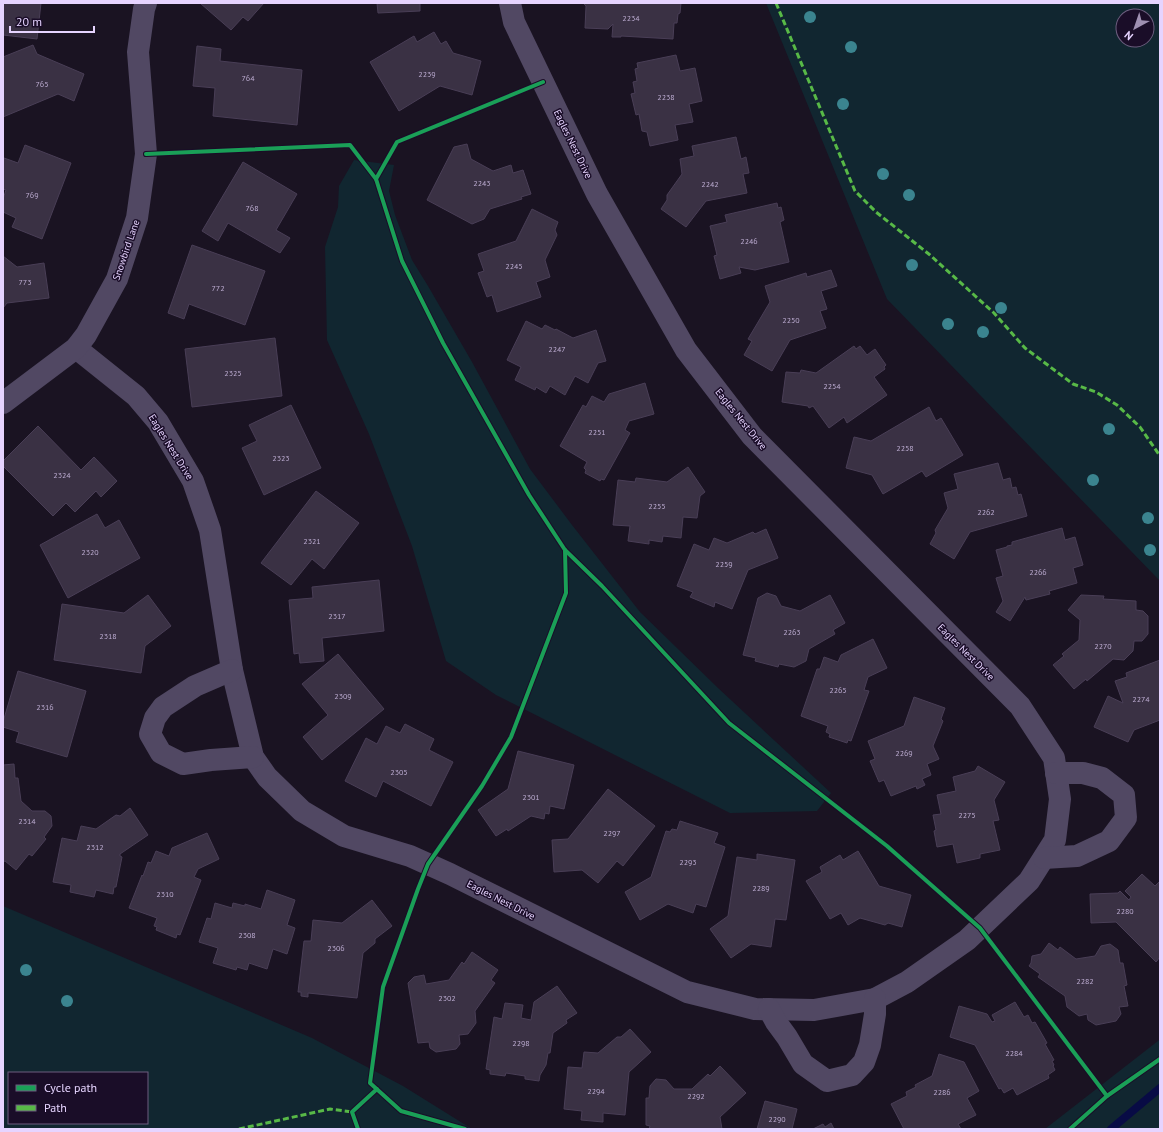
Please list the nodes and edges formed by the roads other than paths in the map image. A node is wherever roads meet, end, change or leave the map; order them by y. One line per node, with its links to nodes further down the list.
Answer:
1 (146, 3): 3 (street, Snowbird Lane)
2 (510, 3): 7 (street, Eagles Nest Drive)
3 (76, 348): 4 (street, Snowbird Lane); 5 (street, Eagles Nest Drive)
4 (3, 403)
5 (232, 670): 6 (street, Eagles Nest Drive); 6 (street)
6 (253, 757): 10 (street, Eagles Nest Drive)
7 (1056, 774): 8 (street, Eagles Nest Drive); 8 (street)
8 (1044, 858): 9 (street, Eagles Nest Drive)
9 (875, 999): 10 (street, Eagles Nest Drive); 10 (street)
10 (769, 1009)

